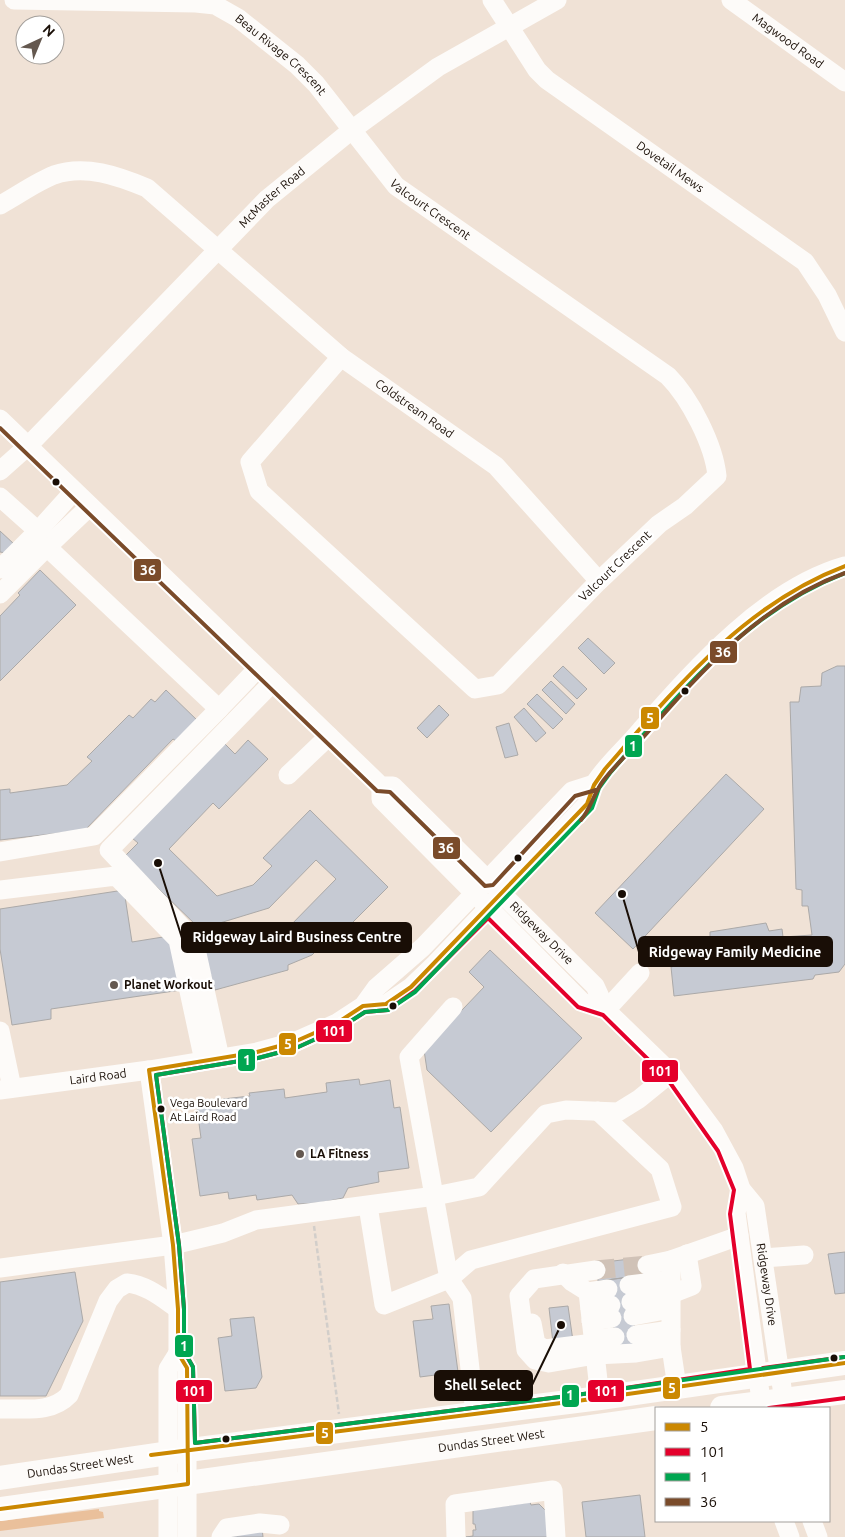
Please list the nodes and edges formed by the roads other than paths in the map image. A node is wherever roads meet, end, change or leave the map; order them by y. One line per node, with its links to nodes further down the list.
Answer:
1 (14, 0): 7 (street, Beau Rivage Crescent)
2 (492, 0): 5 (street, Dovetail Mews)
3 (557, 0): 5 (street, McMaster Road)
4 (731, 0): 6 (street, Magwood Road)
5 (509, 26): 7 (street, McMaster Road); 10 (street, Dovetail Mews)
6 (845, 82)
7 (353, 129): 9 (street, McMaster Road); 21 (street, Valcourt Crescent)
8 (0, 205): 9 (street)
9 (218, 248): 11 (street, Coldstream Road); 13 (street, McMaster Road)
10 (845, 332)
11 (341, 357): 21 (street, Coldstream Road); 21 (street, Valcourt Crescent)
12 (0, 419): 13 (street, Ridgeway Drive)
13 (28, 446): 14 (street, McMaster Road); 15 (street, Ridgeway Drive)
14 (0, 471)
15 (74, 491): 17 (street, Ridgeway Drive); 18 (street)
16 (0, 497): 18 (street)
17 (90, 506): 18 (street); 23 (street, Ridgeway Drive)
18 (42, 539): 20 (street); 22 (street); 25 (street)
19 (845, 566): 28 (street, Laird Road)
20 (0, 569)
21 (599, 581)
22 (0, 594)
23 (258, 668): 24 (street, Ridgeway Drive); 25 (street)
24 (273, 682): 26 (street, Ridgeway Drive); 41 (street)
25 (218, 709): 30 (street)
26 (329, 736): 27 (street); 29 (street, Ridgeway Drive)
27 (288, 775)
28 (594, 784): 31 (street, Laird Road); 33 (street, Laird Road)
29 (381, 786): 31 (street, Ridgeway Drive); 34 (street, Ridgeway Drive)
30 (0, 852)
31 (488, 880): 33 (street, Ridgeway Drive); 34 (street, Laird Road)
32 (0, 890): 41 (street)
33 (502, 894): 35 (street, Laird Road); 39 (street, Ridgeway Drive)
34 (474, 895): 35 (street, Ridgeway Drive); 37 (street, Laird Road)
35 (488, 909): 37 (street, Laird Road); 39 (street, Ridgeway Drive)
36 (640, 973): 39 (street)
37 (363, 1006): 41 (street, Laird Road)
38 (453, 1007): 47 (street)
39 (606, 1010): 43 (street, Ridgeway Drive)
40 (0, 1031): 44 (street)
41 (212, 1060): 42 (street, Laird Road)
42 (149, 1070): 44 (street, Laird Road); 50 (street)
43 (671, 1073): 45 (street); 46 (street, Ridgeway Drive)
44 (6, 1089)
45 (598, 1111): 47 (street); 57 (street)
46 (741, 1189): 49 (street, Ridgeway Drive); 53 (street, Ridgeway Drive)
47 (435, 1196): 48 (street); 57 (street)
48 (368, 1206): 50 (street); 57 (street)
49 (739, 1236): 52 (street); 66 (street, Ridgeway Drive)
50 (173, 1245): 55 (street); 59 (street)
51 (804, 1255): 53 (street)
52 (679, 1257): 54 (street); 58 (street)
53 (763, 1258): 66 (street, Ridgeway Drive)
54 (647, 1264)
55 (0, 1268)
56 (596, 1270): 60 (street)
57 (449, 1279): 71 (street)
58 (670, 1295): 58 (street); 63 (street)
59 (178, 1309): 70 (street); 73 (street)
60 (586, 1314): 60 (street); 62 (street); 63 (street); 68 (street)
61 (636, 1335): 63 (street)
62 (615, 1337)
63 (671, 1339): 65 (street)
64 (845, 1363): 66 (main road, Dundas Street West)
65 (677, 1387): 66 (main road, Dundas Street West); 68 (main road, Dundas Street West)
66 (771, 1392): 67 (main road, Dundas Street West); 69 (main road, Dundas Street West)
67 (845, 1392)
68 (600, 1398): 71 (main road, Dundas Street West)
69 (725, 1407)
70 (0, 1408)
71 (475, 1413): 73 (main road, Dundas Street West)
72 (655, 1418): 73 (main road, Dundas Street West)
73 (178, 1467): 74 (main road, Dundas Street West); 75 (main road, Dundas Street West); 79 (street); 80 (street)
74 (0, 1478)
75 (0, 1509)
76 (784, 1522): 84 (street)
77 (812, 1522): 85 (street)
78 (280, 1525): 81 (street)
79 (168, 1537)
80 (187, 1537)
81 (221, 1537)
82 (456, 1537): 83 (street)
83 (556, 1537)
84 (790, 1537)
85 (818, 1537)

